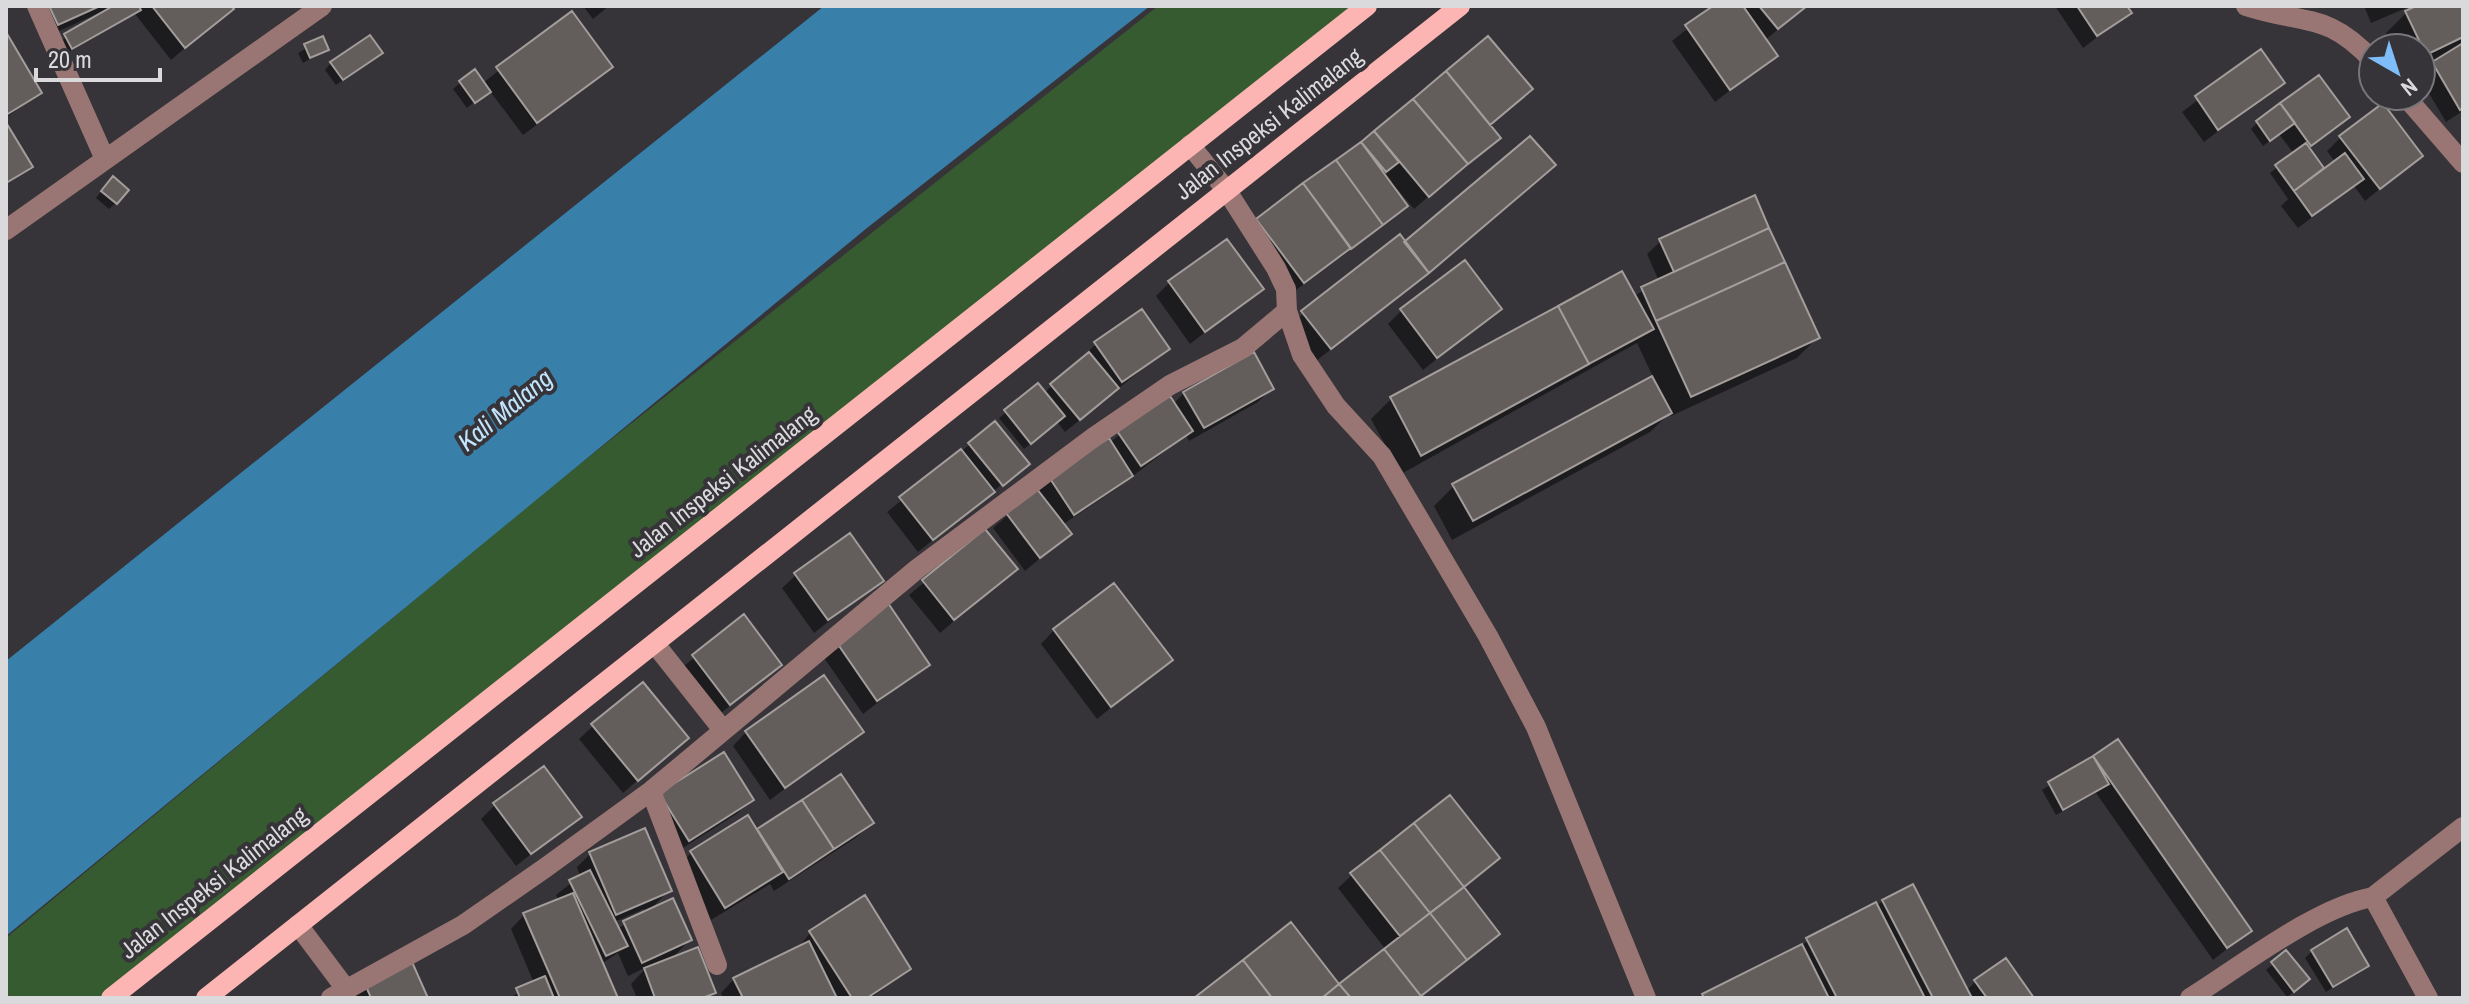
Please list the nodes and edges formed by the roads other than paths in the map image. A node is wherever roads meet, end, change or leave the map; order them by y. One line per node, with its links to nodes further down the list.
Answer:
1 (37, 6): 9 (street)
2 (322, 6): 9 (street)
3 (1367, 6): 8 (main road, Jalan Inspeksi Kalimalang)
4 (1460, 6): 11 (main road, Jalan Inspeksi Kalimalang)
5 (2246, 6): 6 (street)
6 (2357, 44)
7 (2419, 112): 10 (street)
8 (1190, 145): 11 (street); 22 (main road, Jalan Inspeksi Kalimalang)
9 (104, 157): 12 (street)
10 (2463, 163)
11 (1227, 191): 13 (street); 14 (main road, Jalan Inspeksi Kalimalang)
12 (6, 230)
13 (1287, 311): 15 (street); 24 (street)
14 (655, 644): 15 (street); 19 (main road, Jalan Inspeksi Kalimalang)
15 (723, 730): 16 (street)
16 (651, 791): 20 (street); 21 (street)
17 (2463, 827): 18 (street)
18 (2373, 897): 25 (street); 26 (street)
19 (298, 925): 21 (street); 23 (main road, Jalan Inspeksi Kalimalang)
20 (717, 965)
21 (338, 994)
22 (111, 998)
23 (206, 998)
24 (1646, 998)
25 (2190, 998)
26 (2428, 998)

